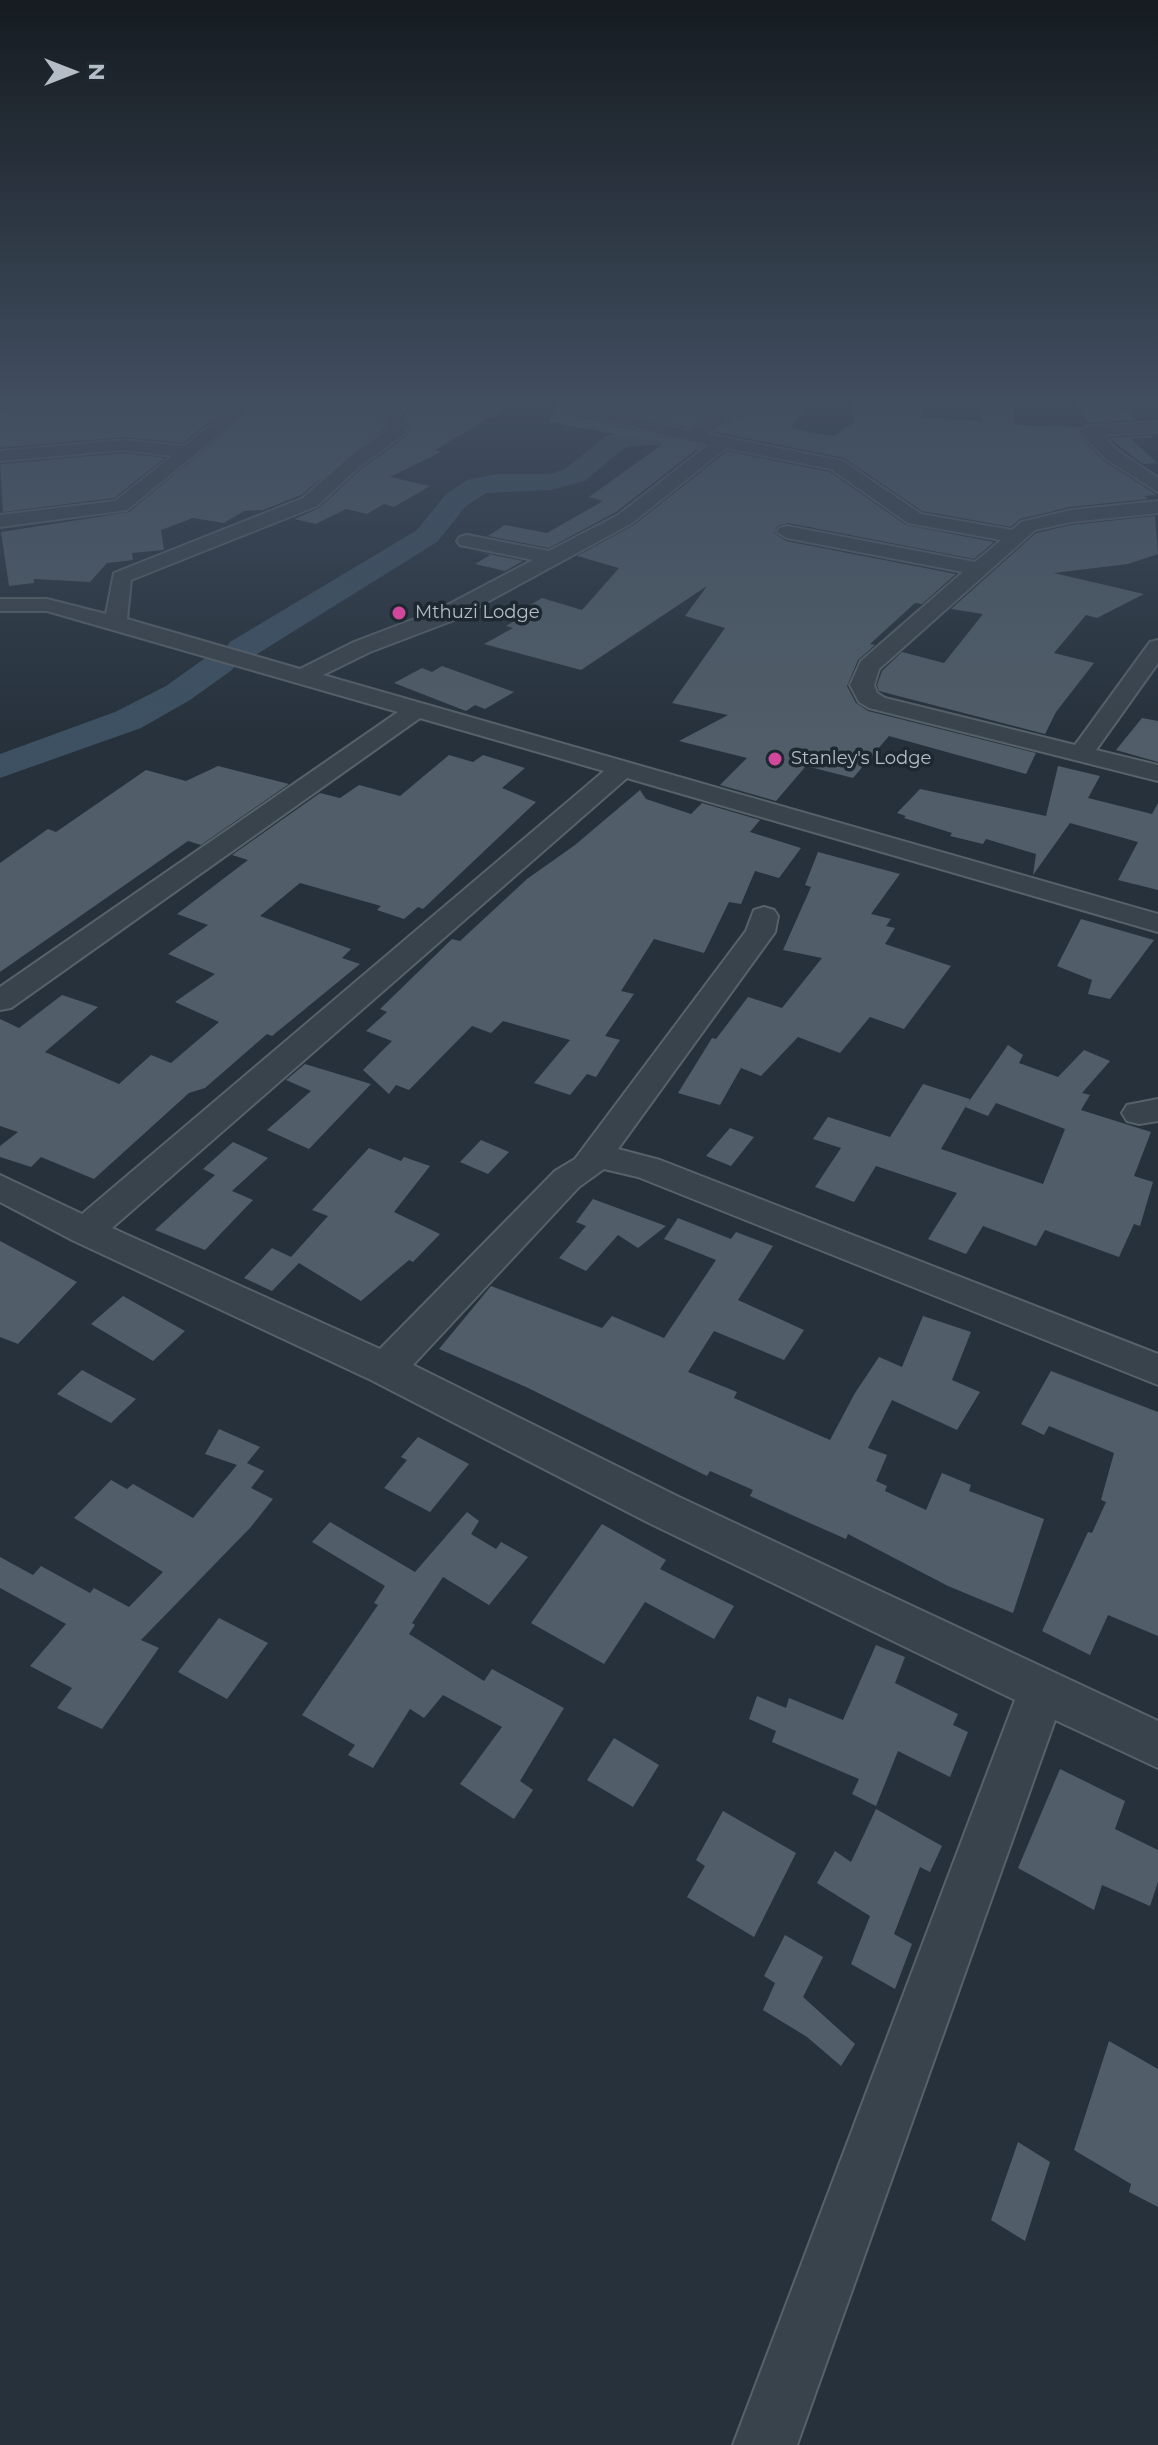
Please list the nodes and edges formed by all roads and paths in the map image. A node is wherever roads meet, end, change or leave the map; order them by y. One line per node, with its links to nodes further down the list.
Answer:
1 (47, 515): 6 (street)
2 (277, 515): 13 (street)
3 (627, 515): 10 (street)
4 (908, 515): 8 (street)
5 (1089, 515): 8 (street)
6 (0, 521)
7 (787, 532): 11 (street)
8 (1014, 536): 11 (street)
9 (467, 541): 10 (street)
10 (552, 558): 15 (street)
11 (977, 569): 17 (street)
12 (0, 605): 13 (street)
13 (116, 623): 15 (street)
14 (1158, 647): 17 (street)
15 (305, 675): 16 (street)
16 (415, 711): 18 (street); 22 (street)
17 (1081, 754): 19 (street)
18 (624, 767): 21 (street); 25 (street)
19 (1158, 773)
20 (764, 916): 23 (street)
21 (1158, 923)
22 (0, 1001)
23 (595, 1155): 26 (street); 27 (street)
24 (0, 1187): 25 (street)
25 (85, 1231): 26 (street)
26 (385, 1369): 28 (street)
27 (1158, 1370)
28 (1042, 1690): 29 (street); 30 (street)
29 (1158, 1745)
30 (765, 2445)

